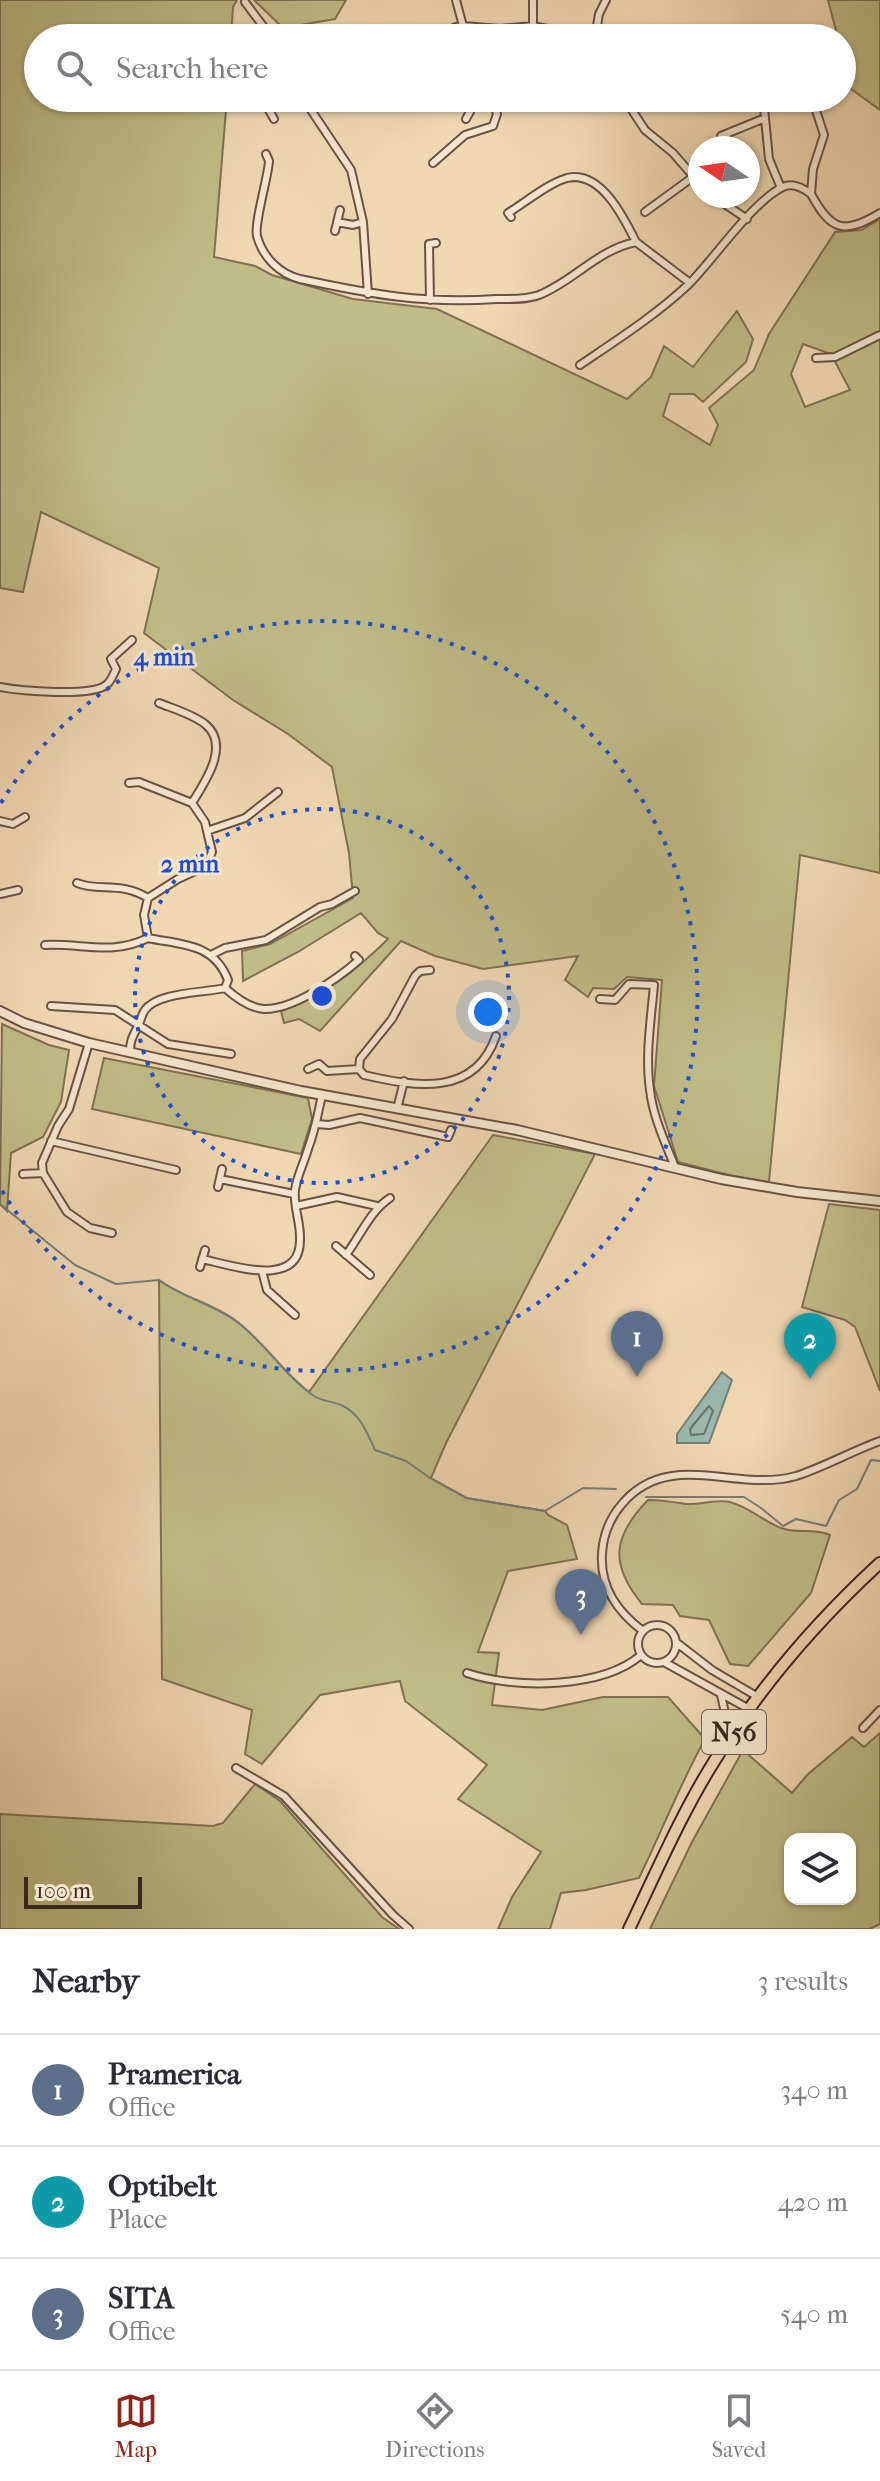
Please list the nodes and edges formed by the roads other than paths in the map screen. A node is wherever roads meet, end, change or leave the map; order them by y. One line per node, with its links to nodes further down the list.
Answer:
1 (456, 0): 6 (street)
2 (533, 0): 7 (street)
3 (606, 0): 8 (street)
4 (245, 2): 5 (street)
5 (262, 24)
6 (462, 24)
7 (533, 24)
8 (596, 24)
9 (270, 112): 17 (street)
10 (312, 112): 33 (street)
11 (469, 112): 18 (street)
12 (496, 112): 21 (street)
13 (633, 112): 22 (street)
14 (764, 112): 16 (street)
15 (817, 112): 25 (street)
16 (765, 118): 19 (street); 24 (street)
17 (274, 119)
18 (466, 119)
19 (721, 136)
20 (266, 154): 38 (street)
21 (433, 163)
22 (688, 171)
23 (688, 181): 28 (street)
24 (781, 188): 25 (street); 31 (street)
25 (811, 194): 29 (street)
26 (731, 208): 31 (street)
27 (340, 210): 32 (street)
28 (645, 212)
29 (880, 213)
30 (511, 217): 35 (street)
31 (747, 219): 37 (street)
32 (337, 222): 33 (street); 34 (street)
33 (363, 222): 38 (street)
34 (335, 231)
35 (636, 242): 37 (street); 39 (street)
36 (436, 243): 39 (street)
37 (690, 283): 42 (street)
38 (368, 294): 39 (street)
39 (430, 300)
40 (880, 335): 41 (street)
41 (816, 358)
42 (580, 365)
43 (132, 640): 44 (street)
44 (0, 687)
45 (159, 703): 48 (street)
46 (129, 783): 48 (street)
47 (278, 792): 51 (street)
48 (192, 803): 51 (street)
49 (25, 817): 50 (street)
50 (0, 821)
51 (207, 831): 56 (street)
52 (77, 883): 56 (street)
53 (18, 890): 55 (street)
54 (355, 891): 59 (street)
55 (0, 894)
56 (148, 898): 57 (street)
57 (148, 938): 58 (street); 59 (street)
58 (45, 945)
59 (213, 954): 62 (street)
60 (355, 956): 62 (street)
61 (430, 970): 72 (street)
62 (225, 988): 66 (street)
63 (600, 999): 81 (street)
64 (51, 1006): 66 (street)
65 (0, 1011): 68 (street)
66 (139, 1026): 69 (street); 70 (street)
67 (496, 1036): 74 (street)
68 (89, 1043): 69 (street); 80 (street)
69 (130, 1052): 76 (street)
70 (231, 1054)
71 (308, 1069): 72 (street)
72 (359, 1069): 73 (street)
73 (404, 1081): 74 (street); 77 (street)
74 (449, 1083): 75 (street)
75 (451, 1093)
76 (322, 1095): 77 (street); 78 (street)
77 (397, 1109): 81 (street)
78 (317, 1124): 79 (street); 88 (street)
79 (451, 1130)
80 (51, 1141): 83 (street); 84 (street)
81 (675, 1167): 90 (street)
82 (222, 1169): 86 (street)
83 (176, 1170)
84 (43, 1173): 85 (street); 93 (street)
85 (23, 1174)
86 (220, 1179): 87 (street); 88 (street)
87 (218, 1187)
88 (294, 1194): 91 (street)
89 (390, 1198): 92 (street)
90 (880, 1201)
91 (296, 1206): 92 (street); 97 (street)
92 (377, 1206): 96 (street)
93 (112, 1233)
94 (336, 1246): 96 (street)
95 (205, 1250): 97 (street)
96 (346, 1255): 98 (street)
97 (262, 1271): 99 (street)
98 (370, 1275)
99 (295, 1315)
100 (880, 1441): 102 (street)
101 (880, 1563): 108 (main road, N56)
102 (643, 1631): 103 (street); 104 (street)
103 (677, 1643): 105 (street); 108 (street)
104 (641, 1655): 105 (street); 106 (street)
105 (664, 1662): 107 (street)
106 (467, 1673)
107 (721, 1695): 109 (street); 112 (street)
108 (758, 1697): 109 (main road, N56)
109 (749, 1709): 112 (main road, N56)
110 (880, 1710): 111 (street)
111 (863, 1728)
112 (715, 1760): 115 (main road, N56)
113 (236, 1768): 114 (street)
114 (409, 1929)
115 (629, 1929)

